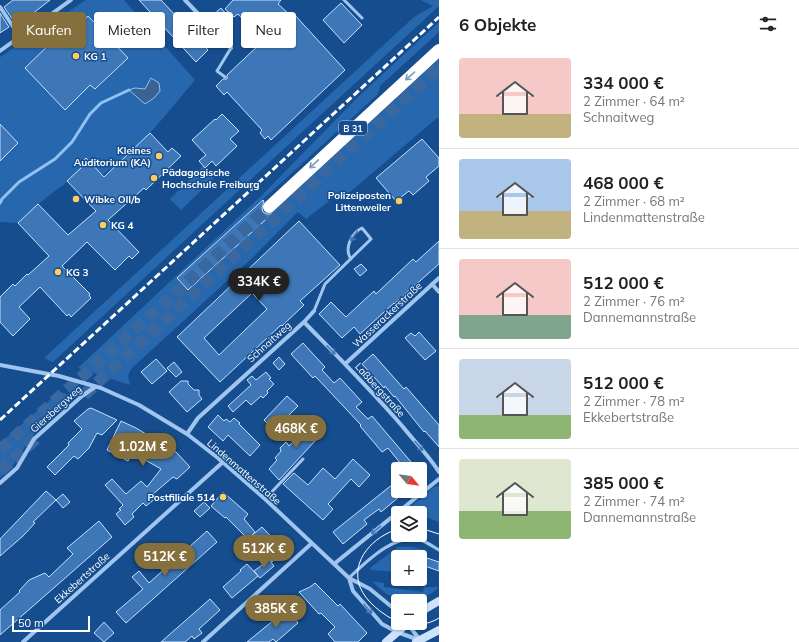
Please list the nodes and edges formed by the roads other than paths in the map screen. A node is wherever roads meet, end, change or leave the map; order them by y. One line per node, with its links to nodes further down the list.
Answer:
1 (71, 0): 5 (street)
2 (185, 0): 6 (street)
3 (344, 0): 7 (lane)
4 (0, 7): 8 (street)
5 (54, 12)
6 (196, 12)
7 (362, 18)
8 (12, 25)
9 (12, 43): 12 (street)
10 (231, 48): 13 (lane)
11 (439, 50): 14 (highway, B 31, one-way to 14)
12 (0, 51)
13 (225, 77)
14 (269, 207)
15 (351, 259): 15 (lane, Schnaitweg, one-way to 15); 19 (lane, Schnaitweg)
16 (439, 278): 17 (street, Wasserackerstraße)
17 (432, 284): 18 (street); 21 (street, Wasserackerstraße)
18 (439, 292)
19 (314, 311): 20 (street, Schnaitweg)
20 (304, 322): 21 (street, Laßbergstraße, one-way to 21); 24 (street, Schnaitweg)
21 (346, 364): 27 (street, Laßbergstraße, one-way to 27)
22 (0, 365): 23 (street, Lindenmattenstraße)
23 (95, 386): 24 (street, Lindenmattenstraße); 29 (street, Giersbergweg)
24 (187, 434): 26 (street, Lindenmattenstraße)
25 (302, 459): 30 (lane)
26 (223, 462): 30 (street, Lindenmattenstraße); 42 (street, Ekkebertstraße)
27 (439, 472)
28 (439, 479): 33 (street, one-way to 33)
29 (0, 483)
30 (264, 499): 31 (street, Lindenmattenstraße)
31 (312, 543): 33 (street, Lindenmattenstraße); 43 (street)
32 (439, 550): 34 (lane)
33 (334, 564): 34 (street, Lindenmattenstraße)
34 (349, 578): 36 (street, Lindenmattenstraße); 40 (street, Lindenmattenstraße, one-way to 40)
35 (439, 601): 37 (street)
36 (391, 606)
37 (427, 608)
38 (412, 630): 41 (street)
39 (439, 630): 41 (street)
40 (397, 632): 41 (street, Lindenmattenstraße); 44 (street)
41 (419, 641)
42 (24, 642)
43 (203, 642)
44 (386, 642)

